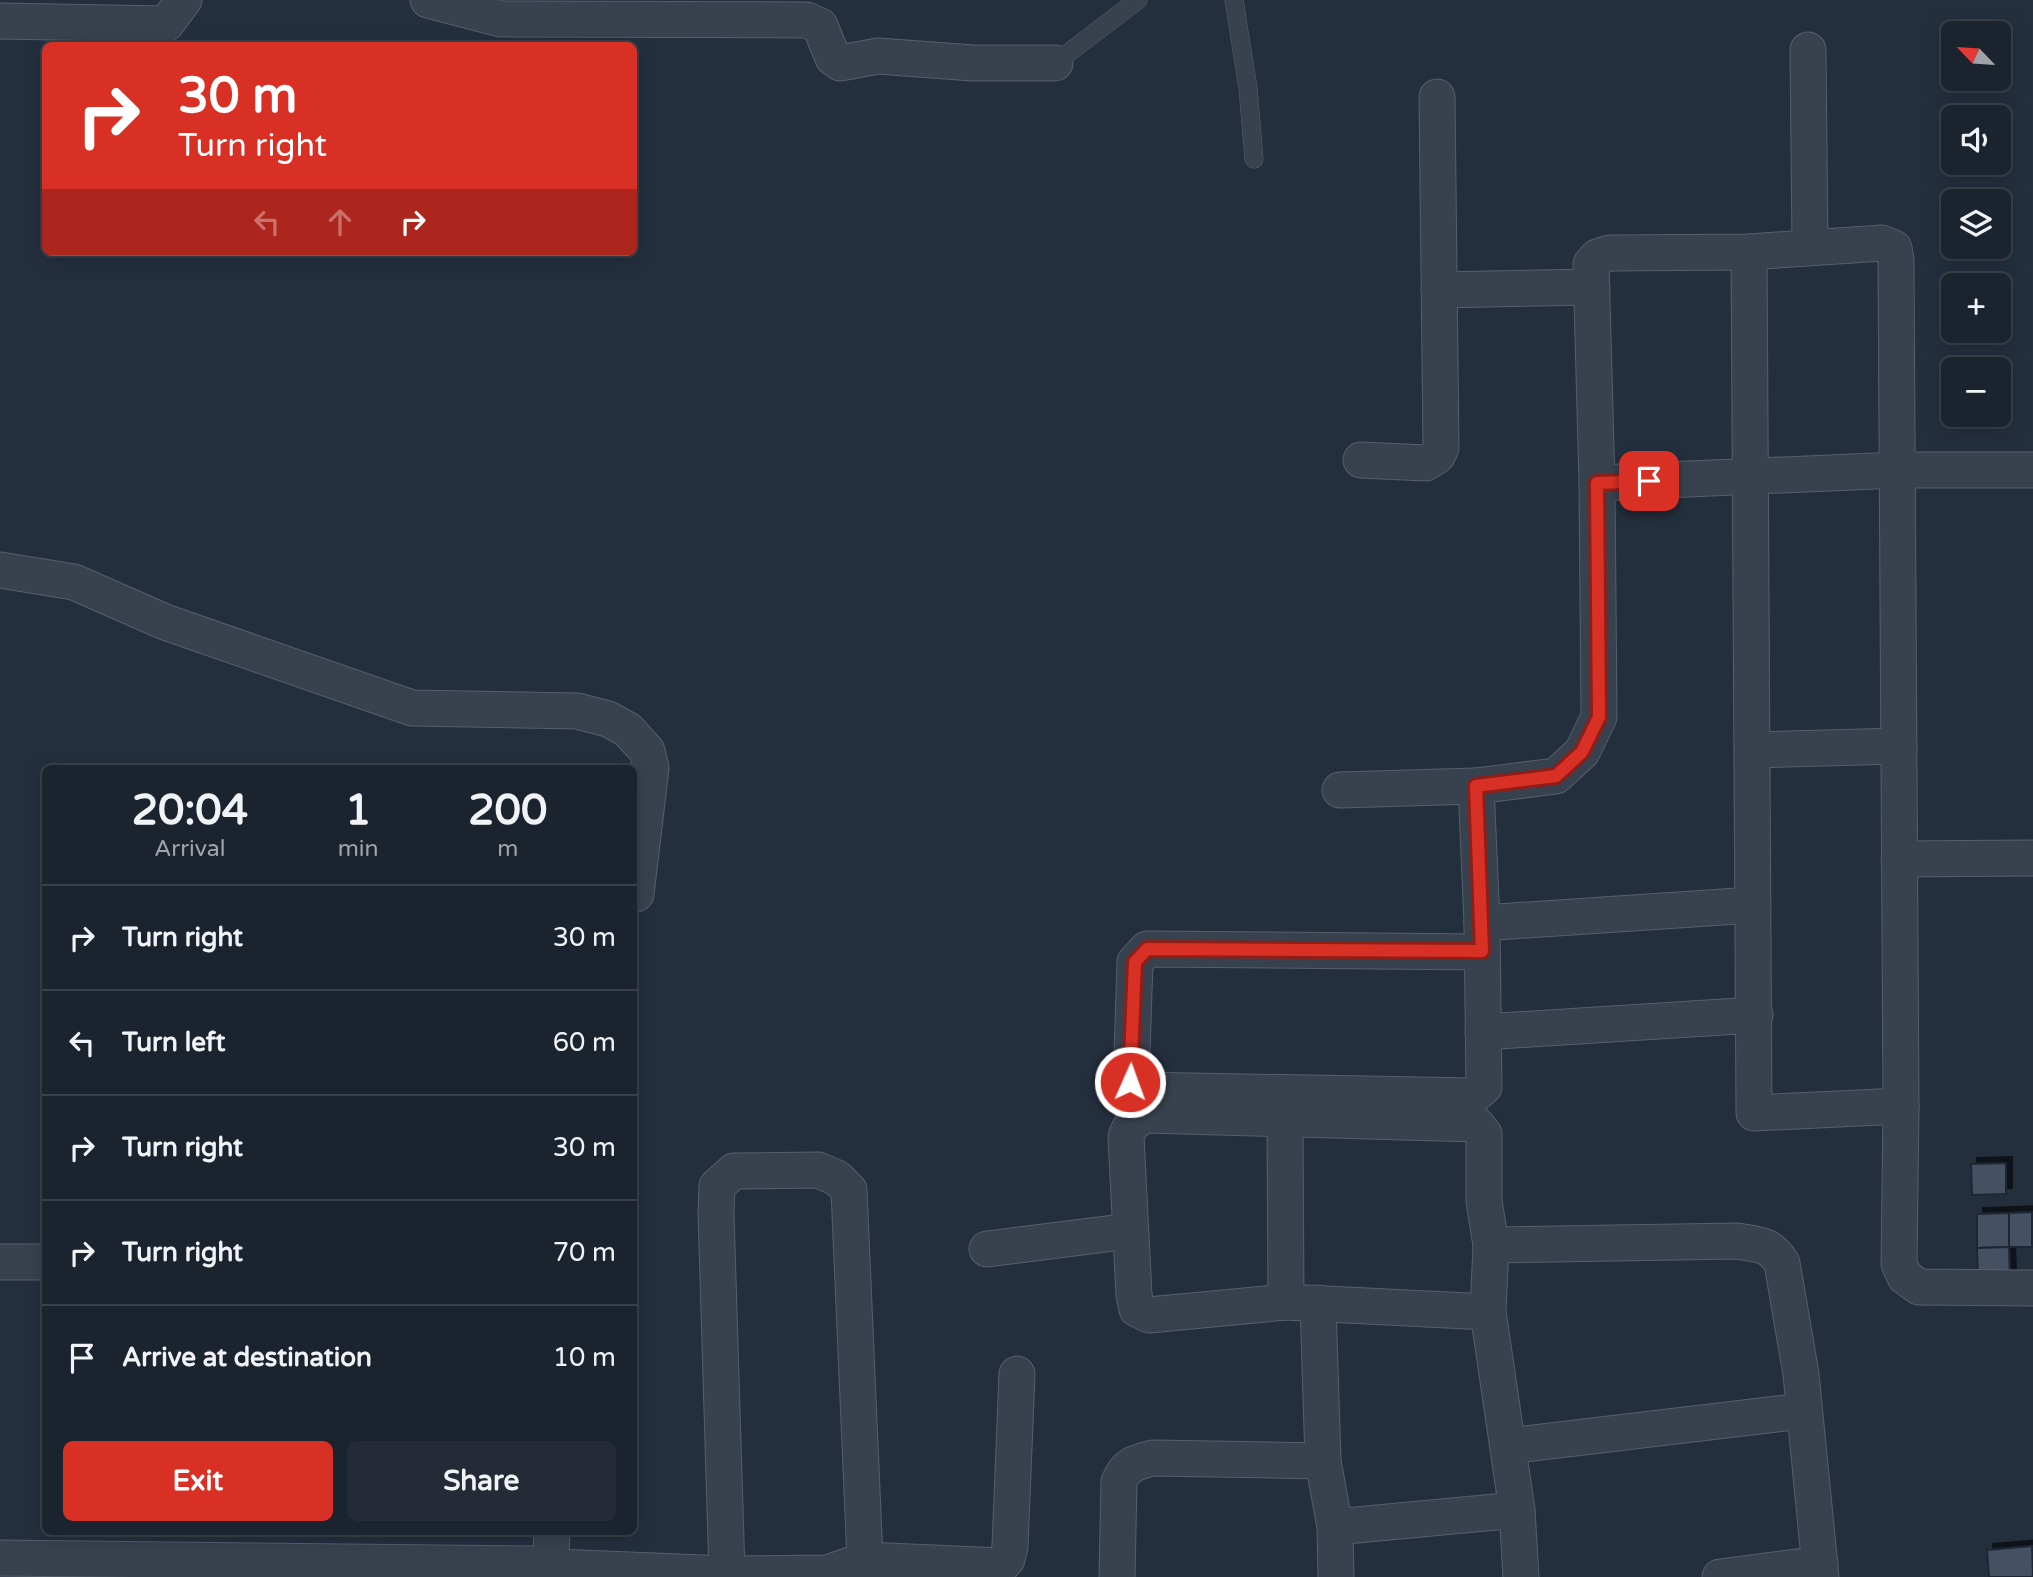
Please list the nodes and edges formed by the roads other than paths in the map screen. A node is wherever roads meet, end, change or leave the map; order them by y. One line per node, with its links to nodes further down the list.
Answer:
1 (184, 0): 5 (street)
2 (428, 0): 7 (street)
3 (1138, 0): 7 (lane)
4 (1234, 0): 9 (lane)
5 (0, 20)
6 (1808, 50): 10 (street)
7 (1055, 63)
8 (1437, 97): 13 (street)
9 (1254, 159)
10 (1810, 247): 11 (street); 15 (street)
11 (1749, 252): 12 (street); 17 (street)
12 (1592, 287): 13 (street); 18 (street)
13 (1439, 290): 14 (street)
14 (1361, 460)
15 (1898, 470): 16 (street); 17 (street); 20 (street)
16 (2033, 470)
17 (1752, 476): 18 (street); 21 (street)
18 (1597, 483): 22 (street)
19 (0, 569): 26 (street)
20 (1899, 746): 21 (street); 25 (street)
21 (1754, 750): 27 (street)
22 (1476, 786): 23 (street); 28 (street)
23 (1340, 790)
24 (2033, 858): 25 (street)
25 (1899, 859): 31 (street)
26 (637, 886)
27 (1753, 905): 28 (street); 29 (street)
28 (1482, 937): 30 (street); 30 (street)
29 (1755, 1014): 30 (street); 31 (street)
30 (1483, 1032)
31 (1900, 1106): 38 (street)
32 (1285, 1119): 33 (street); 34 (street); 39 (street)
33 (1130, 1231): 35 (street); 39 (street)
34 (1491, 1245): 40 (street); 42 (street)
35 (987, 1249)
36 (0, 1262): 37 (street)
37 (42, 1262)
38 (2033, 1288)
39 (1302, 1302): 40 (street); 44 (street)
40 (1488, 1312): 43 (street)
41 (1017, 1374): 52 (street)
42 (1803, 1411): 43 (street); 51 (street)
43 (1508, 1446): 45 (street)
44 (1323, 1461): 46 (street); 56 (street)
45 (1517, 1510): 46 (street); 58 (street)
46 (1335, 1527): 57 (street)
47 (552, 1535): 50 (street)
48 (0, 1558): 50 (street)
49 (865, 1560): 52 (street); 53 (street); 55 (street)
50 (538, 1569): 54 (street)
51 (1820, 1570): 59 (street)
52 (968, 1571)
53 (727, 1574): 54 (street); 55 (street)
54 (686, 1575)
55 (827, 1575)
56 (1117, 1577)
57 (1336, 1577)
58 (1521, 1577)
59 (1720, 1577)

